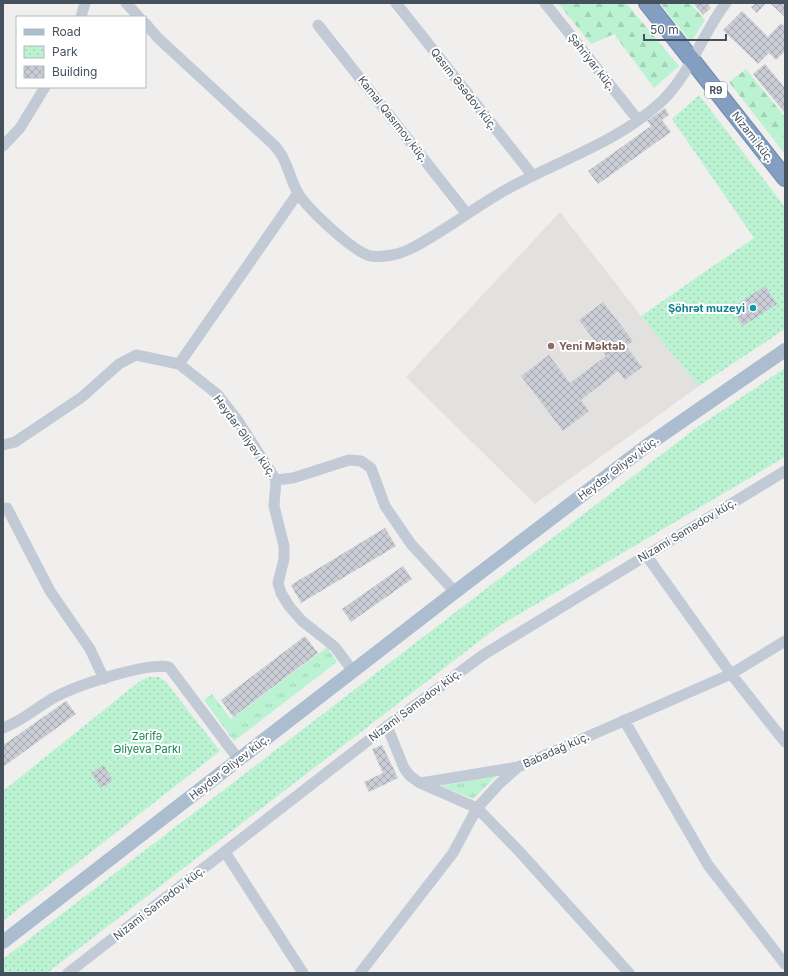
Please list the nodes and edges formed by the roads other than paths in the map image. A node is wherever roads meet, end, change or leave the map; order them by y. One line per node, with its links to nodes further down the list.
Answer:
1 (86, 3): 7 (street)
2 (126, 3): 8 (street)
3 (396, 3): 15 (street, Qasım Əsədov küç.)
4 (545, 3): 13 (street, Şəhriyar küç.)
5 (647, 3): 11 (highway, Nizami küç. / R9)
6 (726, 3): 11 (street)
7 (81, 16)
8 (138, 16)
9 (146, 24): 17 (street)
10 (318, 25): 18 (street, Kamal Qasımov küç.)
11 (693, 61): 13 (street); 16 (highway, Nizami küç. / R9)
12 (44, 88): 14 (street)
13 (638, 120): 15 (street)
14 (3, 146)
15 (533, 176): 18 (street)
16 (785, 178)
17 (298, 194): 18 (street); 20 (street)
18 (467, 214)
19 (785, 350): 26 (main road, Heydər Əliyev küç.)
20 (179, 364): 21 (street, Heydər Əliyev küç.); 23 (street, Heydər Əliyev küç.)
21 (3, 445)
22 (785, 471): 25 (street, Nizami Səmədov küç.)
23 (276, 480): 26 (street, Heydər Əliyev küç.); 28 (street)
24 (7, 508): 30 (street)
25 (646, 555): 29 (street); 32 (street, Nizami Səmədov küç.)
26 (455, 592): 28 (main road, Heydər Əliyev küç.)
27 (785, 641): 29 (street, Babadağ küç.)
28 (352, 670): 35 (main road, Heydər Əliyev küç.)
29 (731, 674): 31 (street, Babadağ küç.); 34 (street)
30 (104, 679): 33 (street); 35 (street)
31 (624, 720): 36 (street, Babadağ küç.); 41 (street)
32 (387, 726): 37 (street); 39 (street, Nizami Səmədov küç.)
33 (3, 728)
34 (785, 742)
35 (239, 760): 40 (main road, Heydər Əliyev küç.)
36 (518, 767): 37 (street); 38 (street, Babadağ küç.)
37 (420, 783): 38 (street)
38 (477, 808): 42 (street, Babadağ küç.); 45 (street)
39 (225, 852): 43 (street, Nizami Səmədov küç.); 44 (street)
40 (3, 942)
41 (785, 964)
42 (363, 972)
43 (68, 973)
44 (303, 973)
45 (629, 973)

